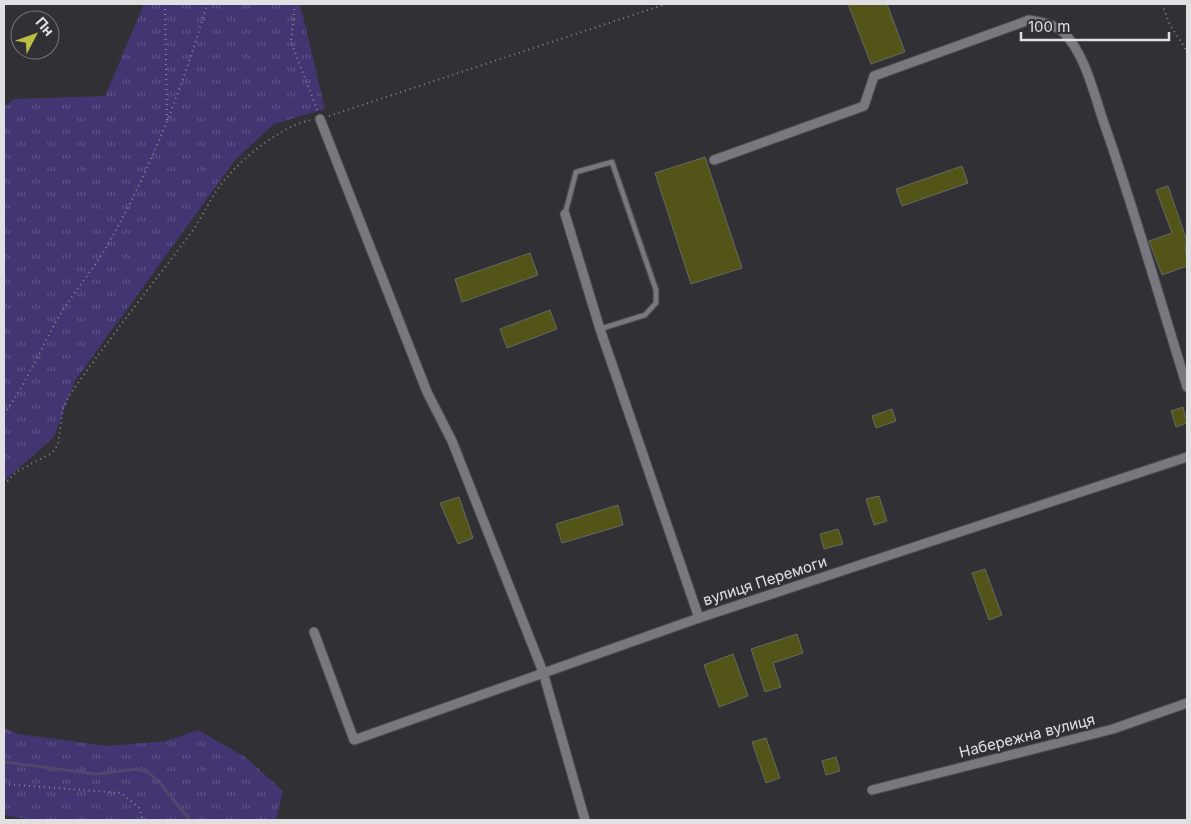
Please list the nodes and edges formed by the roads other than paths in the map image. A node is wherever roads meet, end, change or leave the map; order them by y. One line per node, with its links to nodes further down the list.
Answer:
1 (320, 118): 9 (street)
2 (714, 160): 5 (street)
3 (565, 214): 4 (street); 4 (lane)
4 (600, 329): 7 (street)
5 (1187, 387)
6 (1187, 457): 7 (street, вулиця Перемоги)
7 (699, 618): 9 (street, вулиця Перемоги)
8 (314, 632): 9 (street, вулиця Перемоги)
9 (543, 672): 12 (street)
10 (1187, 703): 11 (street, Набережна вулиця)
11 (872, 790)
12 (585, 820)

